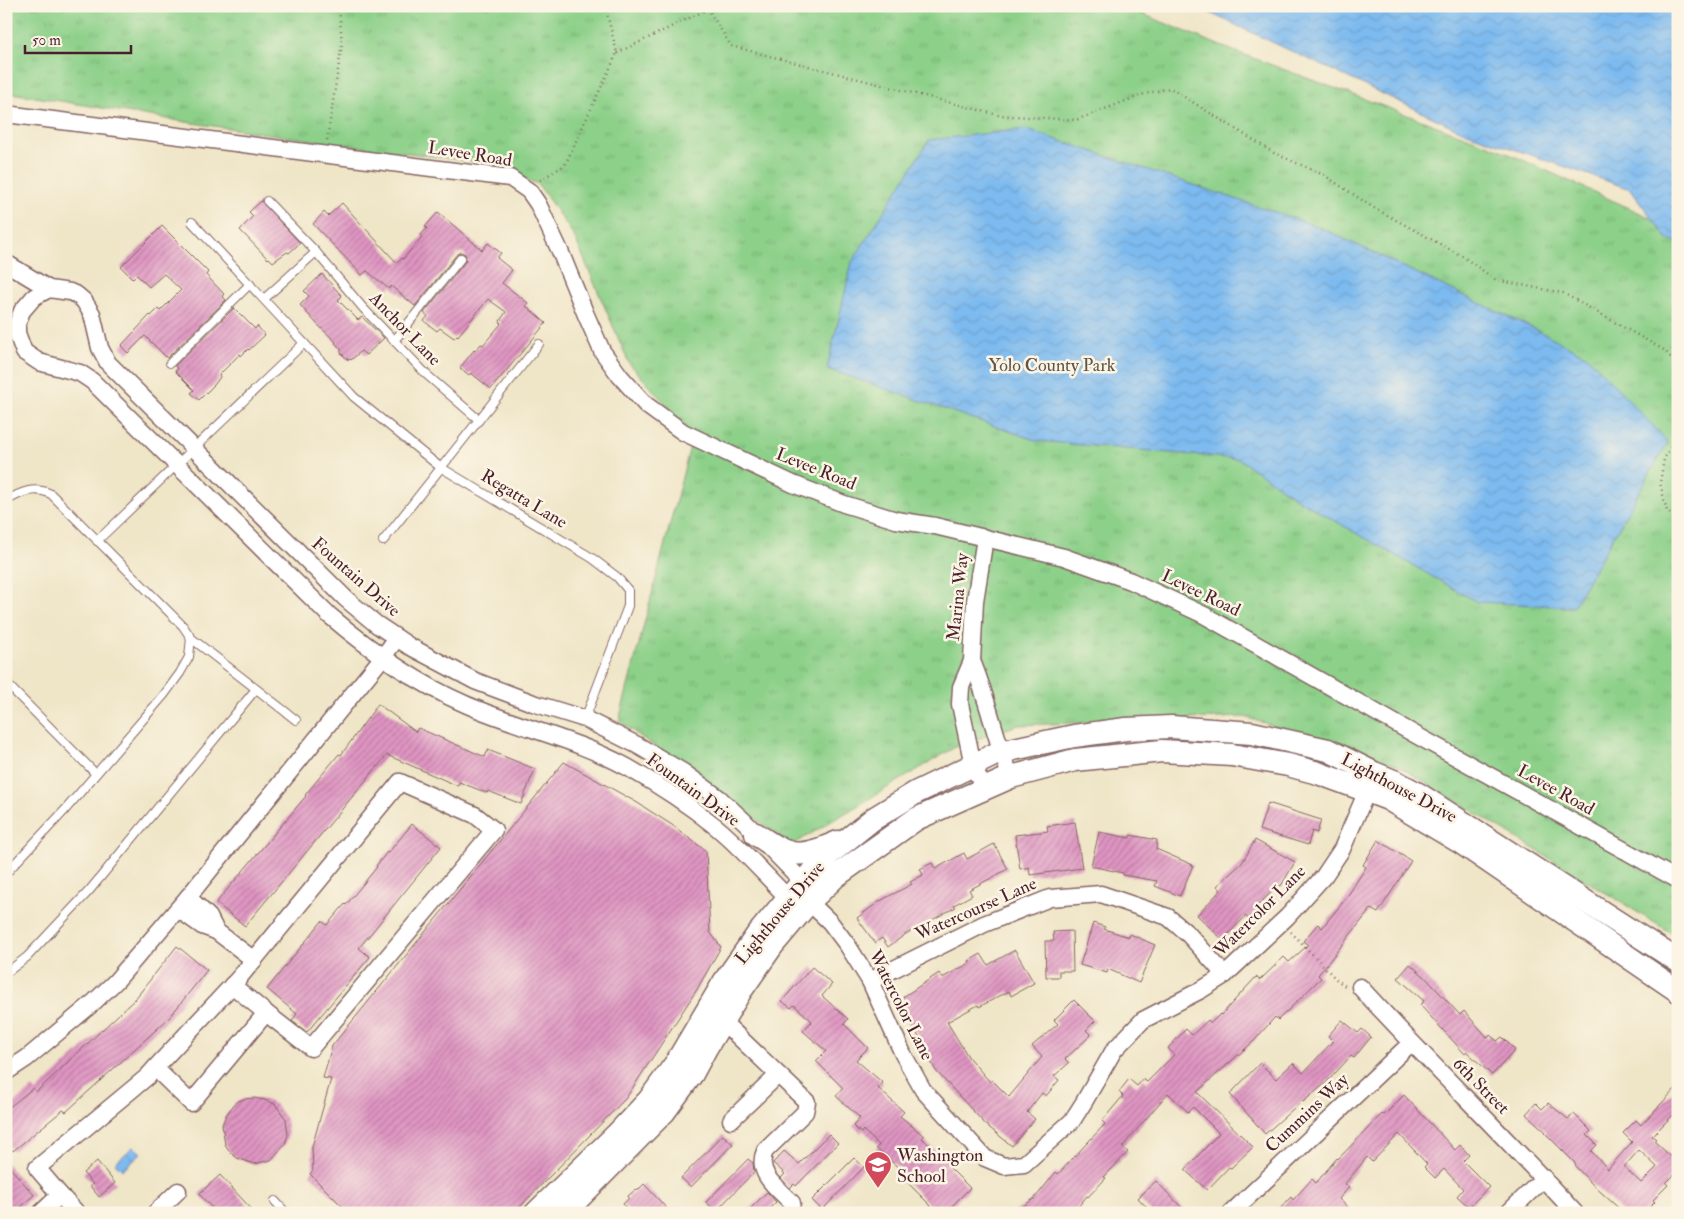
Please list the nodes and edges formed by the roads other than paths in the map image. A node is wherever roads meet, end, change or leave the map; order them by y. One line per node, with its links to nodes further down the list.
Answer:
1 (6, 114): 21 (street, Levee Road)
2 (267, 201): 4 (lane, Anchor Lane)
3 (192, 222): 7 (lane, Regatta Lane)
4 (316, 252): 9 (lane); 12 (lane, Anchor Lane)
5 (461, 258): 12 (lane)
6 (6, 263): 8 (street, Fountain Drive)
7 (250, 284): 9 (lane, Regatta Lane); 15 (lane)
8 (49, 290): 11 (street); 17 (street, Fountain Drive)
9 (264, 299): 13 (lane, Regatta Lane)
10 (6, 311): 11 (street, Fountain Drive)
11 (17, 324): 18 (street, Fountain Drive)
12 (394, 341): 16 (lane, Anchor Lane)
13 (304, 343): 17 (lane); 19 (lane, Regatta Lane)
14 (539, 344): 16 (lane)
15 (170, 363)
16 (479, 420): 19 (lane)
17 (194, 449): 18 (lane); 25 (street, Fountain Drive)
18 (178, 464): 22 (lane); 26 (street, Fountain Drive)
19 (440, 467): 23 (lane); 30 (lane, Regatta Lane)
20 (6, 501): 22 (lane)
21 (985, 538): 27 (street, Marina Way); 41 (street, Levee Road)
22 (97, 541): 24 (lane)
23 (383, 541)
24 (192, 638): 29 (lane); 34 (lane)
25 (397, 638): 26 (street); 30 (street, Fountain Drive)
26 (382, 658): 42 (street, Fountain Drive); 43 (street)
27 (972, 661): 32 (street, Marina Way); 33 (street, Marina Way)
28 (6, 683): 34 (lane)
29 (256, 689): 31 (lane); 46 (lane)
30 (584, 719): 38 (street, Fountain Drive)
31 (296, 720)
32 (1000, 752): 33 (street, Lighthouse Drive); 35 (street, Marina Way); 45 (street, Lighthouse Drive)
33 (974, 766): 36 (street, Marina Way); 39 (street, Lighthouse Drive)
34 (95, 774): 40 (lane)
35 (1011, 777): 36 (street, Lighthouse Drive); 37 (street, Lighthouse Drive)
36 (984, 788): 42 (street, Lighthouse Drive)
37 (1367, 791): 47 (street, Watercolor Lane); 51 (street, Lighthouse Drive)
38 (756, 834): 39 (street); 42 (street, Fountain Drive)
39 (852, 835): 42 (street, Lighthouse Drive)
40 (6, 874)
41 (1678, 880)
42 (800, 894): 48 (street, Watercolor Lane); 53 (street, Lighthouse Drive); 69 (street, Lighthouse Drive)
43 (183, 903): 44 (street); 56 (street)
44 (254, 960): 49 (street); 52 (street)
45 (1678, 961)
46 (6, 973)
47 (1225, 974): 48 (street, Watercourse Lane); 48 (street, Watercolor Lane)
48 (870, 980)
49 (232, 985): 52 (street); 55 (street)
50 (1360, 987): 54 (street, 6th Street)
51 (1678, 991)
52 (266, 1013): 55 (street)
53 (722, 1021): 57 (street); 64 (street, Lighthouse Drive)
54 (1411, 1043): 59 (street, 6th Street); 70 (street, Cummins Way)
55 (155, 1068): 61 (street)
56 (6, 1072)
57 (778, 1074): 58 (street); 63 (street)
58 (731, 1120)
59 (1544, 1178): 71 (street); 72 (street, 6th Street)
60 (178, 1191): 67 (street)
61 (60, 1195): 65 (street); 66 (street)
62 (275, 1201): 68 (lane)
63 (792, 1203)
64 (572, 1208)
65 (72, 1211)
66 (41, 1213)
67 (155, 1213)
68 (286, 1213)
69 (536, 1213)
70 (1231, 1213)
71 (1508, 1213)
72 (1576, 1213)

